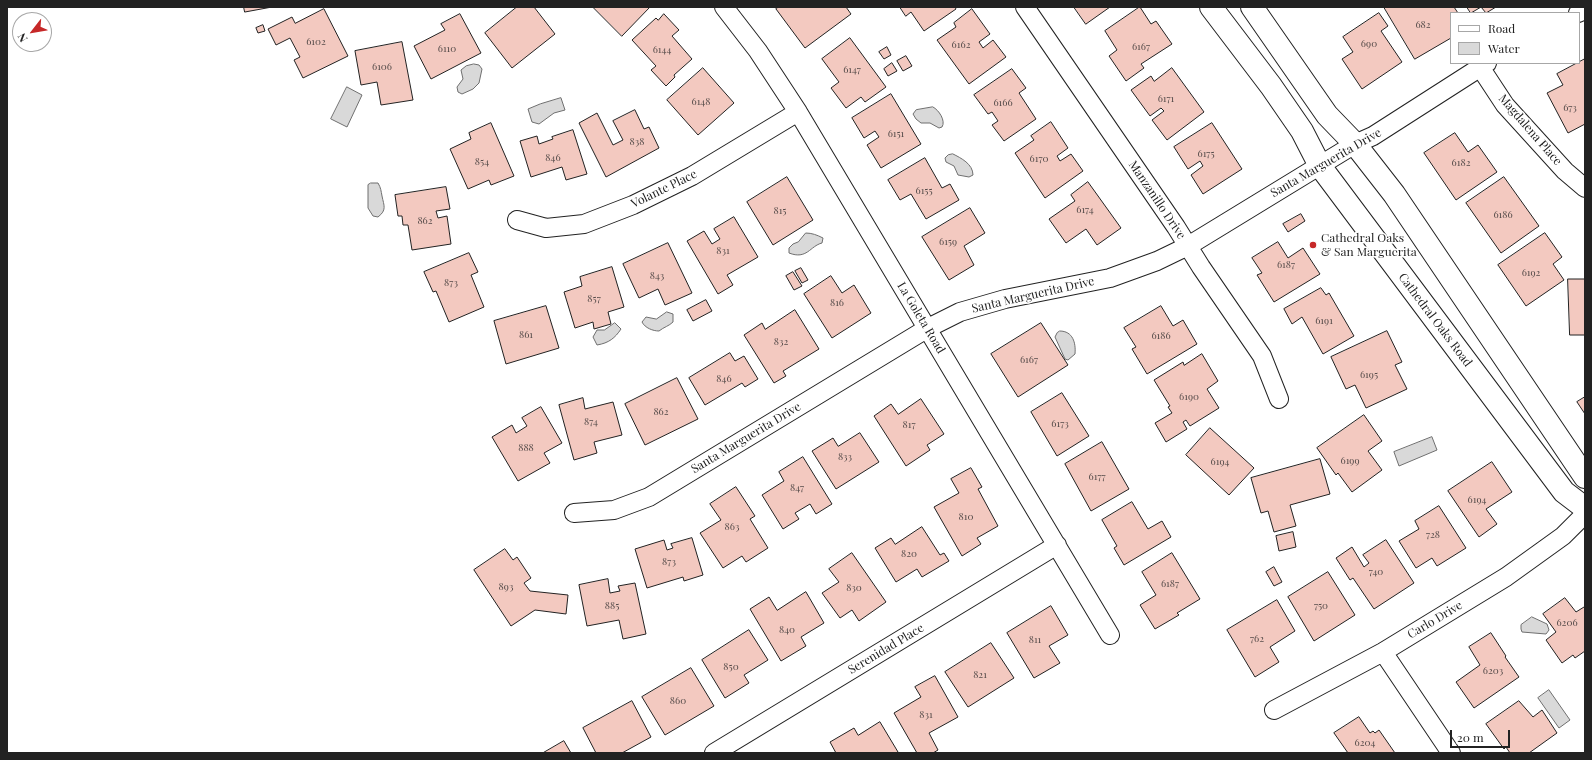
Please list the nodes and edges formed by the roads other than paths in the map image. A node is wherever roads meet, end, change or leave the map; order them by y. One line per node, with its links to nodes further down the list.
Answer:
1 (724, 7): 6 (street, La Goleta Road)
2 (1024, 7): 11 (street, Manzanillo Drive)
3 (1211, 7): 8 (main road, Cathedral Oaks Road)
4 (1252, 7): 7 (main road)
5 (1484, 65): 7 (street, Santa Marguerita Drive); 9 (street, Magdalena Place)
6 (798, 112): 10 (street, Volante Place); 12 (street, La Goleta Road)
7 (1355, 144): 8 (street, Santa Marguerita Drive); 14 (main road)
8 (1320, 166): 11 (street, Santa Marguerita Drive); 15 (main road, Cathedral Oaks Road)
9 (1585, 188)
10 (517, 220)
11 (1188, 246): 12 (street, Santa Marguerita Drive); 13 (street, Manzanillo Drive)
12 (928, 328): 16 (street, Santa Marguerita Drive); 18 (street, La Goleta Road)
13 (1279, 399)
14 (1585, 477)
15 (1585, 508)
16 (574, 513)
17 (1585, 514): 20 (street, Carlo Drive)
18 (1057, 545): 19 (street, La Goleta Road); 22 (street, Serenidad Place)
19 (1110, 634)
20 (1383, 652): 21 (street, Carlo Drive); 23 (street)
21 (1274, 710)
22 (714, 753)
23 (1451, 753)

